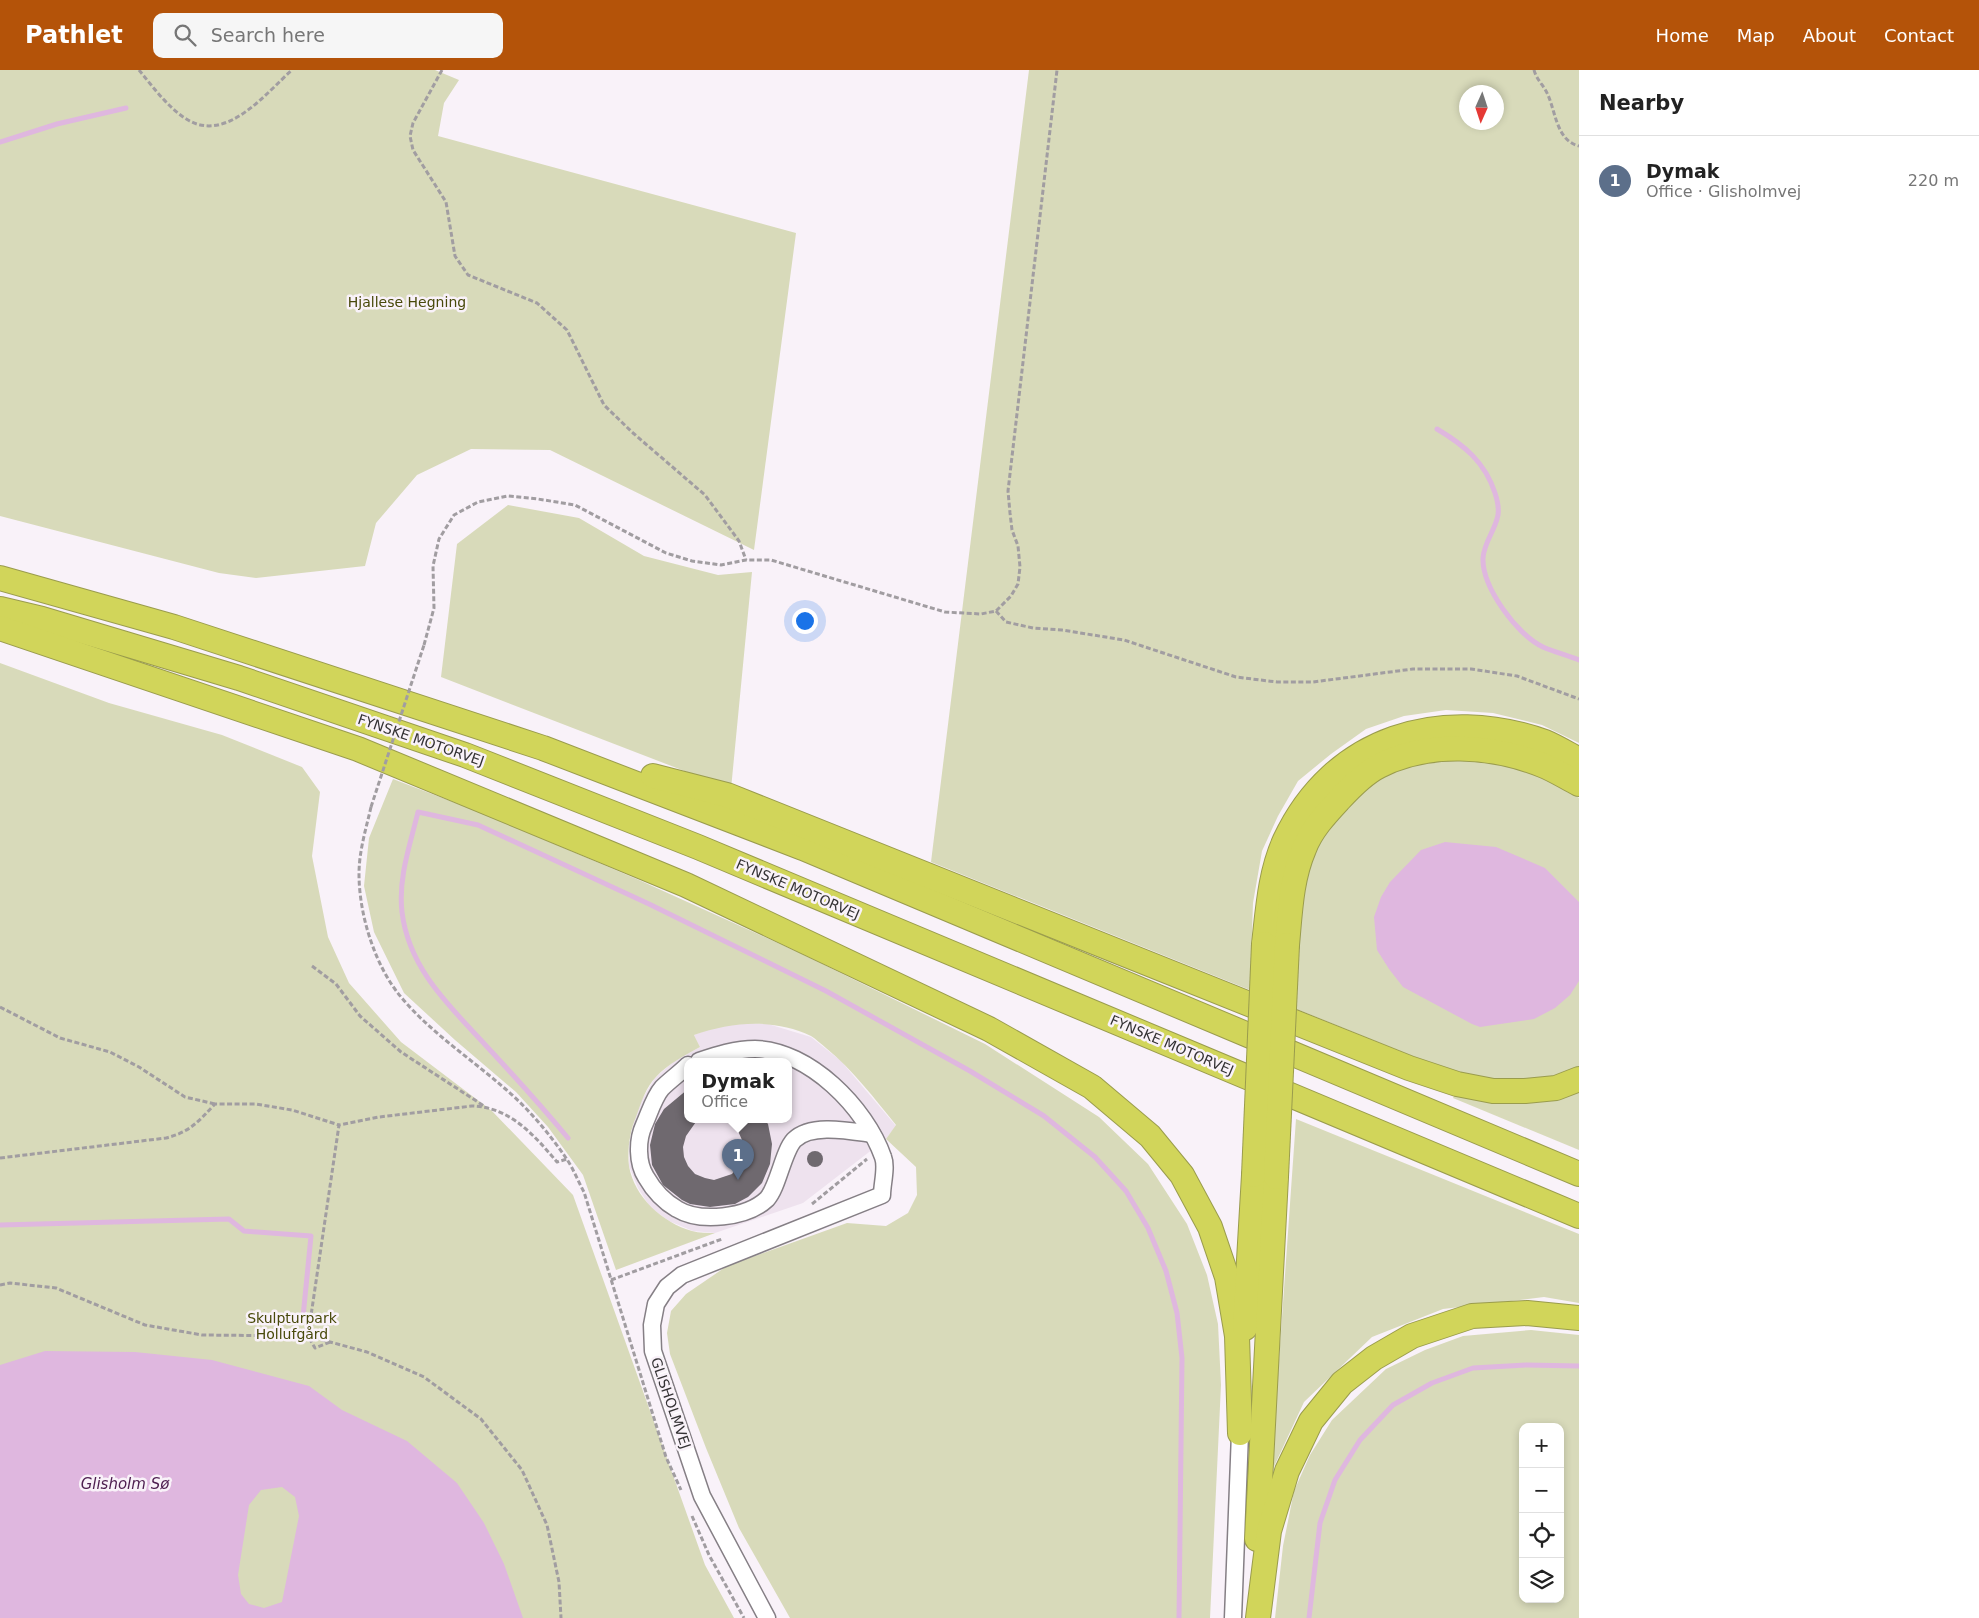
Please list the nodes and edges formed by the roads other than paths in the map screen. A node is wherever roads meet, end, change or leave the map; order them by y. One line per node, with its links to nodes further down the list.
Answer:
1 (0, 578): 4 (highway)
2 (0, 609): 14 (highway, FYNSKE MOTORVEJ)
3 (0, 628): 16 (highway)
4 (543, 748): 10 (highway); 12 (highway)
5 (1579, 760): 7 (highway)
6 (1579, 784): 7 (highway)
7 (1275, 945): 13 (highway, bridge)
8 (708, 1058): 11 (street)
9 (684, 1069): 11 (street)
10 (1579, 1079)
11 (872, 1134): 17 (street, GLISHOLMVEJ)
12 (1579, 1174)
13 (1265, 1176): 16 (highway); 19 (highway)
14 (1579, 1216)
15 (1579, 1318): 19 (highway)
16 (1240, 1433): 18 (street)
17 (767, 1618)
18 (1233, 1618)
19 (1257, 1618)

